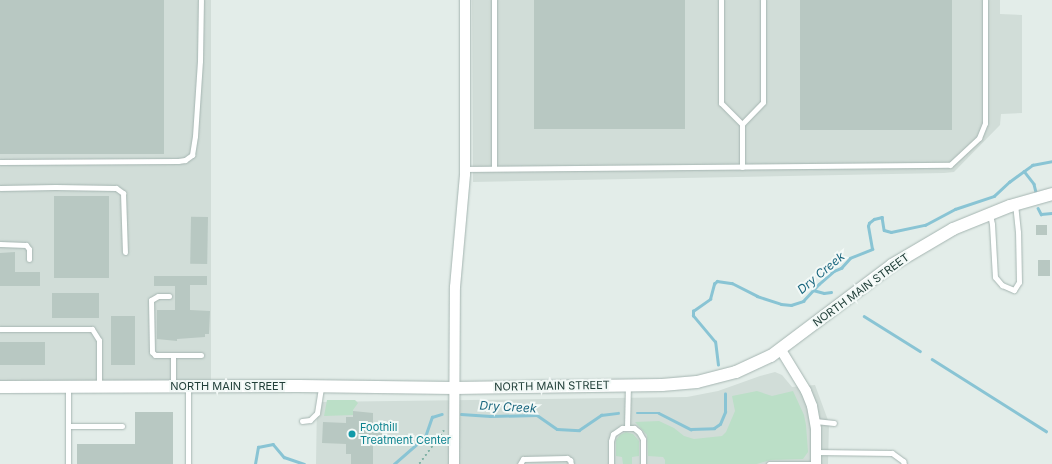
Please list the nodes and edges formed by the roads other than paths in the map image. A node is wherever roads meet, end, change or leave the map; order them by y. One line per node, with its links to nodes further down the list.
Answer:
1 (201, 0): 8 (lane)
2 (465, 0): 11 (street)
3 (494, 0): 10 (lane)
4 (721, 0): 7 (lane)
5 (763, 0): 7 (lane)
6 (985, 0): 9 (lane)
7 (742, 124): 9 (lane)
8 (0, 162)
9 (742, 166): 10 (lane)
10 (494, 168): 11 (lane)
11 (465, 169): 31 (street)
12 (0, 188): 17 (lane)
13 (1052, 194): 14 (street, NORTH MAIN STREET)
14 (1015, 205): 15 (street, NORTH MAIN STREET); 15 (lane)
15 (990, 214): 21 (street, NORTH MAIN STREET)
16 (0, 244): 18 (lane)
17 (125, 252)
18 (29, 259)
19 (168, 296): 22 (lane)
20 (0, 329): 30 (lane)
21 (781, 350): 24 (street, NORTH MAIN STREET); 33 (street)
22 (173, 355): 23 (lane); 25 (lane)
23 (201, 355)
24 (628, 385): 31 (street, NORTH MAIN STREET); 37 (lane)
25 (173, 386): 26 (street, NORTH MAIN STREET); 30 (street, NORTH MAIN STREET)
26 (188, 386): 27 (street, NORTH MAIN STREET); 40 (lane)
27 (321, 386): 31 (street, NORTH MAIN STREET); 32 (lane)
28 (0, 387): 29 (street, NORTH MAIN STREET)
29 (68, 387): 30 (street, NORTH MAIN STREET); 35 (lane)
30 (100, 387)
31 (454, 388): 41 (street)
32 (302, 421)
33 (815, 421): 34 (lane); 38 (street)
34 (834, 423)
35 (68, 426): 36 (lane); 39 (lane)
36 (122, 426)
37 (626, 428): 44 (lane); 45 (lane)
38 (816, 452): 47 (street); 48 (lane)
39 (68, 464)
40 (188, 464)
41 (454, 464)
42 (520, 464): 43 (lane)
43 (571, 464)
44 (611, 464)
45 (643, 464)
46 (769, 464): 47 (lane)
47 (816, 464)
48 (904, 464)

